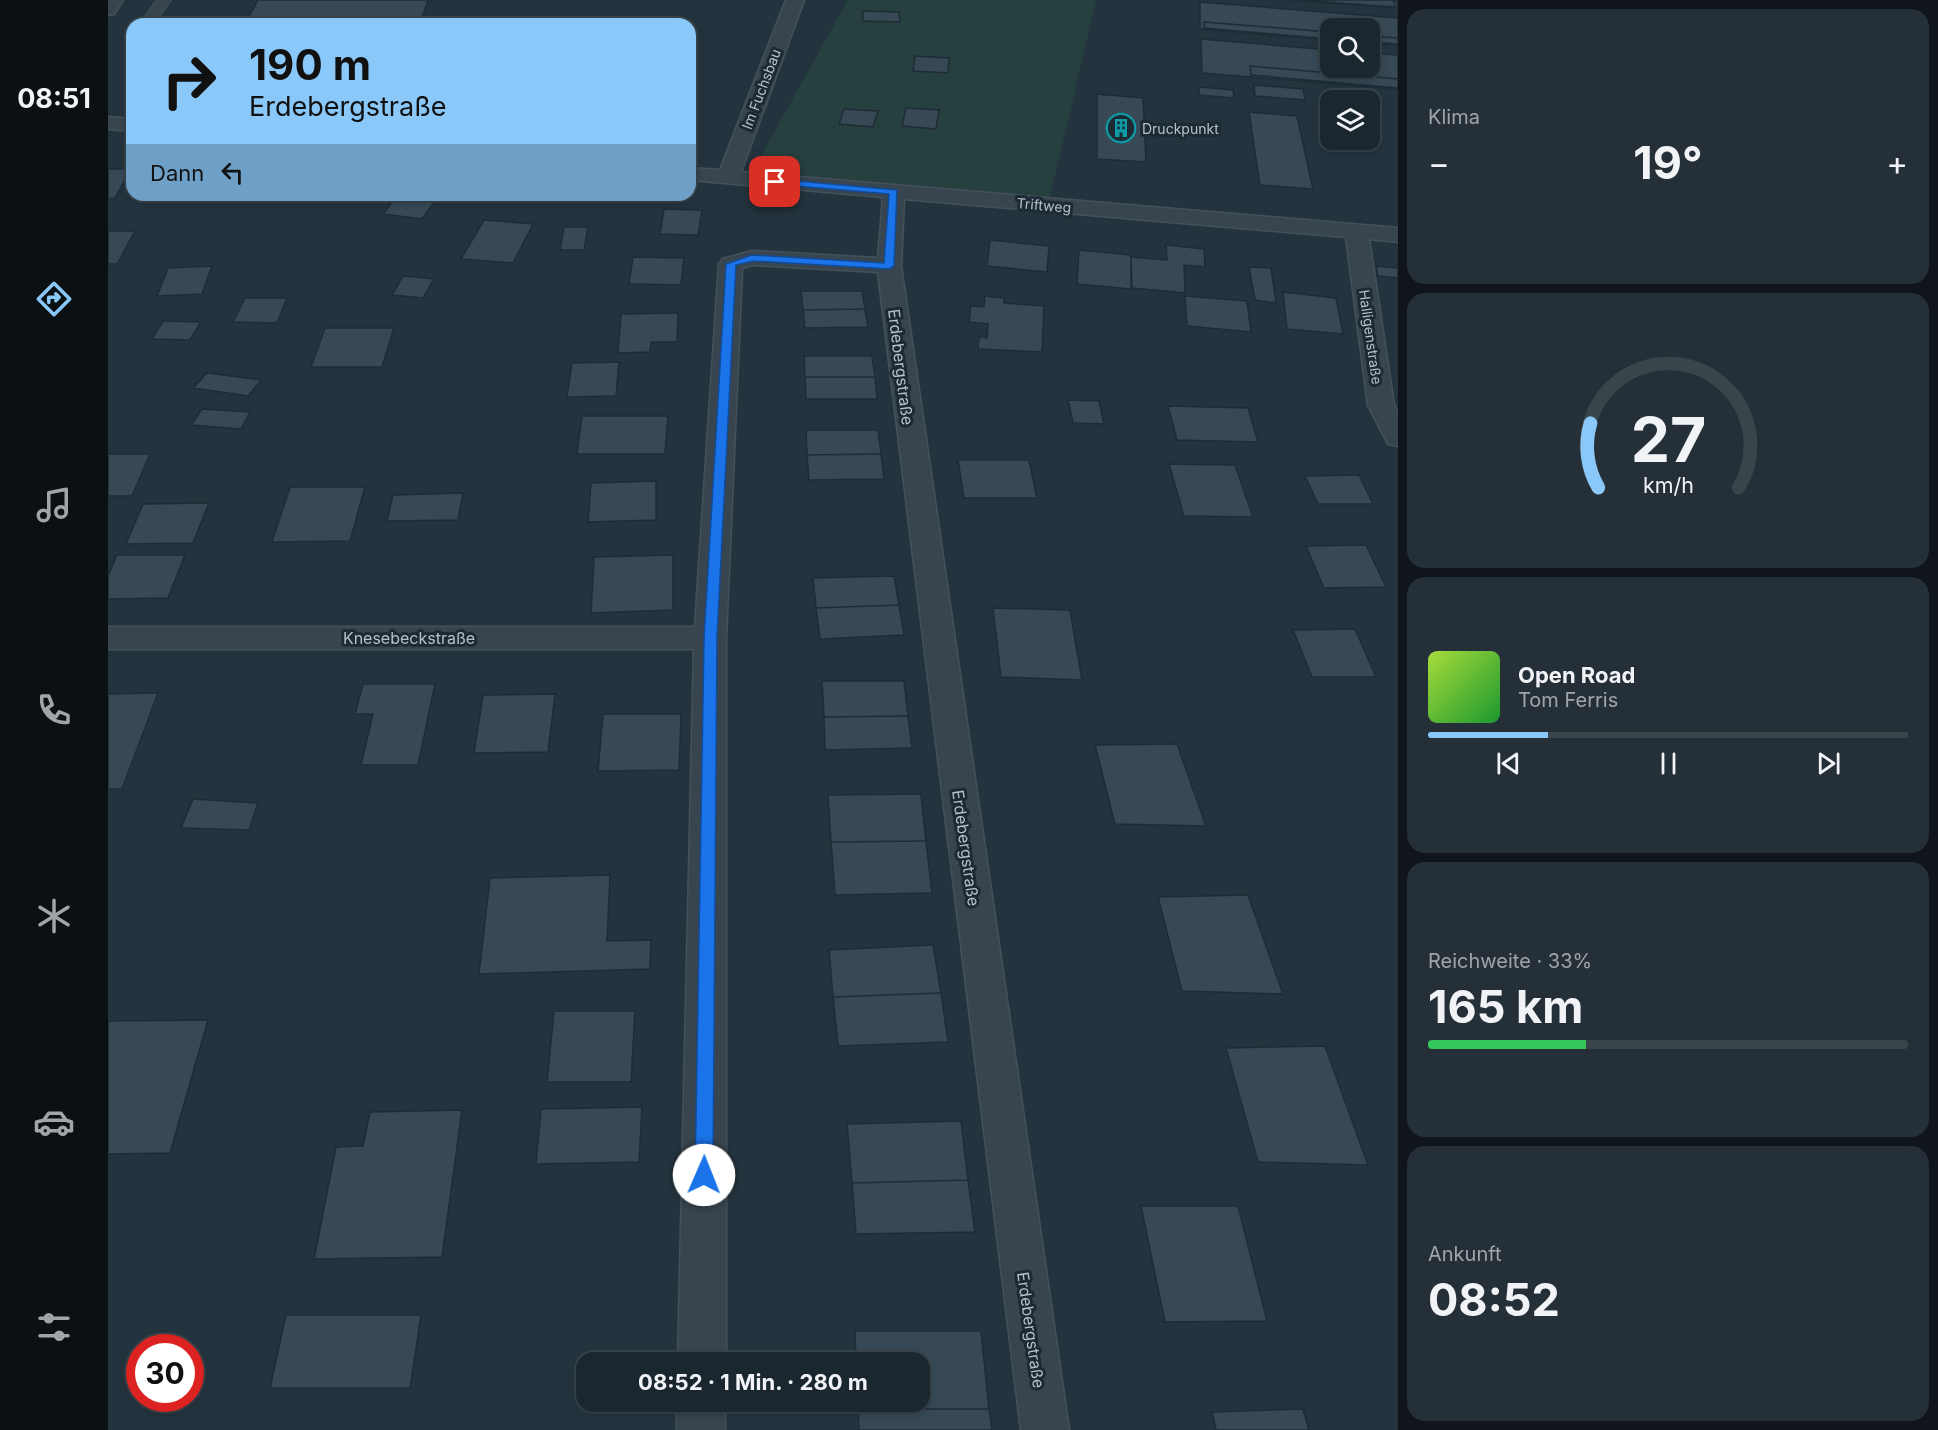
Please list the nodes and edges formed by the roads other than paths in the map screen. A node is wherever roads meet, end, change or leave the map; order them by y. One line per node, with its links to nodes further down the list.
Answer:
1 (114, 0): 4 (street)
2 (164, 0): 5 (lane)
3 (795, 0): 9 (street, Im Fuchsbau)
4 (108, 10)
5 (151, 18)
6 (108, 123): 7 (street)
7 (126, 124)
8 (696, 175): 9 (street, Triftweg)
9 (728, 178): 10 (street, Triftweg)
10 (894, 192): 11 (street, Triftweg); 13 (street, Erdebergstraße)
11 (1357, 231): 12 (street, Triftweg); 14 (street, Halligenstraße)
12 (1398, 235)
13 (889, 266): 16 (street); 20 (street, Erdebergstraße)
14 (1398, 438)
15 (108, 638): 16 (street, Knesebeckstraße)
16 (710, 638): 17 (street)
17 (702, 1352)
18 (701, 1412): 19 (street)
19 (701, 1430)
20 (1045, 1430)

